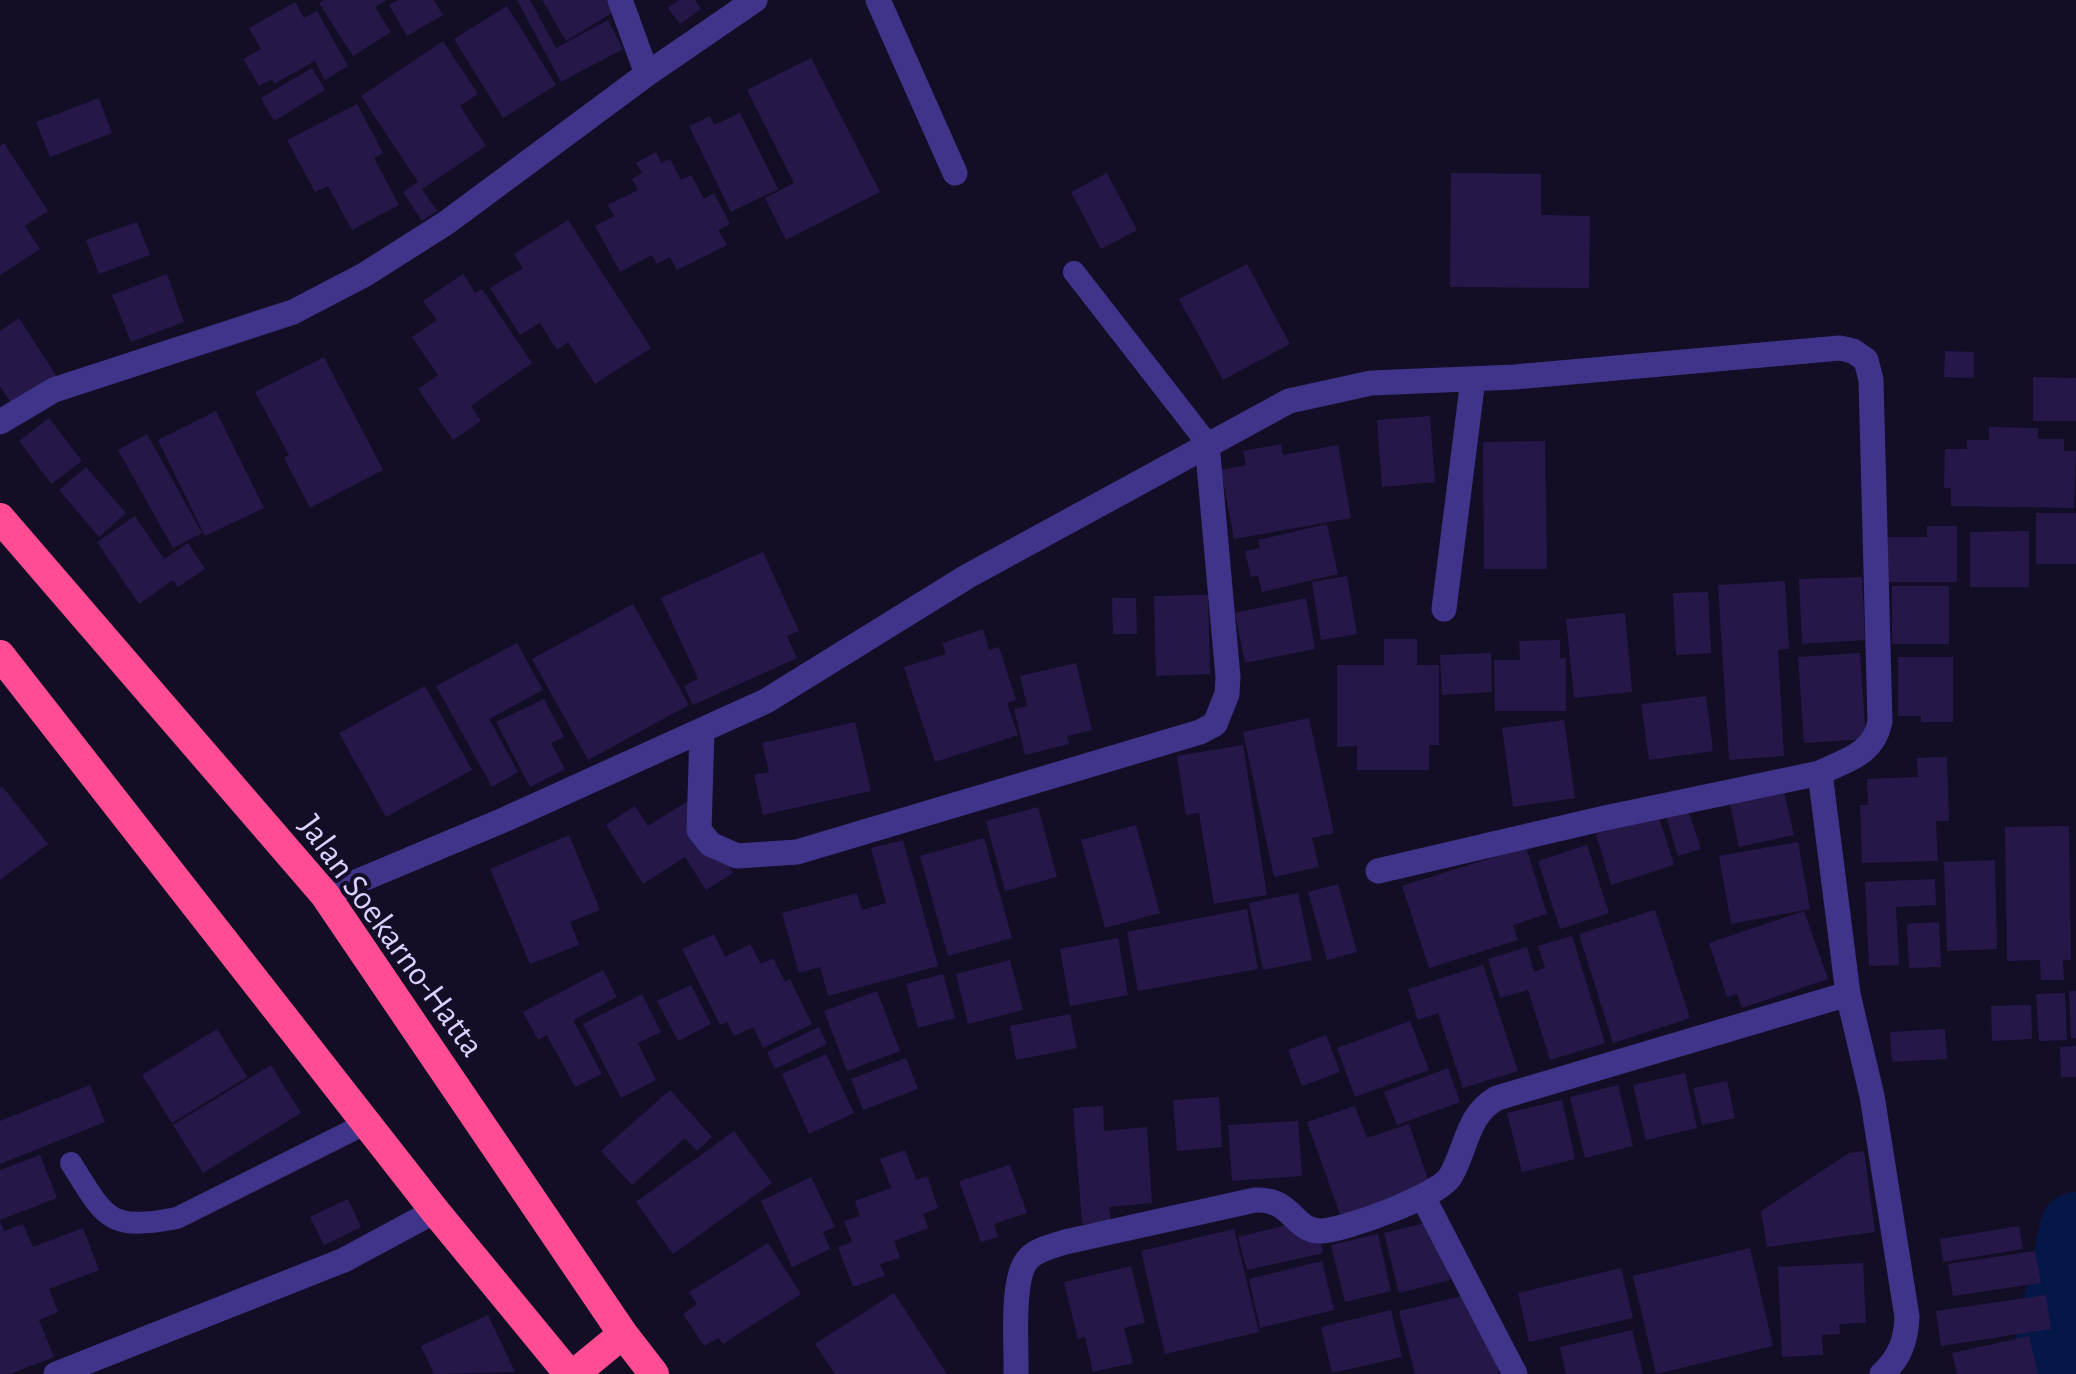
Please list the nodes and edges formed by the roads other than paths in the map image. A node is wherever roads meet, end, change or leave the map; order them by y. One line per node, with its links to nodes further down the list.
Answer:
1 (620, 0): 4 (street)
2 (755, 0): 4 (street)
3 (878, 0): 5 (street)
4 (647, 74): 8 (street)
5 (956, 173)
6 (1074, 272): 9 (lane)
7 (1473, 380): 9 (street); 11 (street); 14 (street)
8 (0, 422)
9 (1207, 443): 13 (street); 13 (street)
10 (0, 518): 16 (highway, Jalan Soekarno-Hatta)
11 (1444, 609)
12 (0, 654): 18 (highway)
13 (702, 732): 16 (street)
14 (1820, 773): 15 (street); 17 (street)
15 (1378, 871)
16 (325, 895): 22 (highway, Jalan Soekarno-Hatta)
17 (1848, 994): 20 (street); 28 (street)
18 (368, 1124): 19 (lane); 21 (highway)
19 (72, 1164)
20 (1424, 1198): 26 (street); 27 (street)
21 (435, 1212): 23 (street); 24 (highway)
22 (624, 1334): 24 (highway); 25 (highway, Jalan Soekarno-Hatta)
23 (56, 1374)
24 (572, 1374)
25 (654, 1374)
26 (1016, 1374)
27 (1514, 1374)
28 (1882, 1374)

